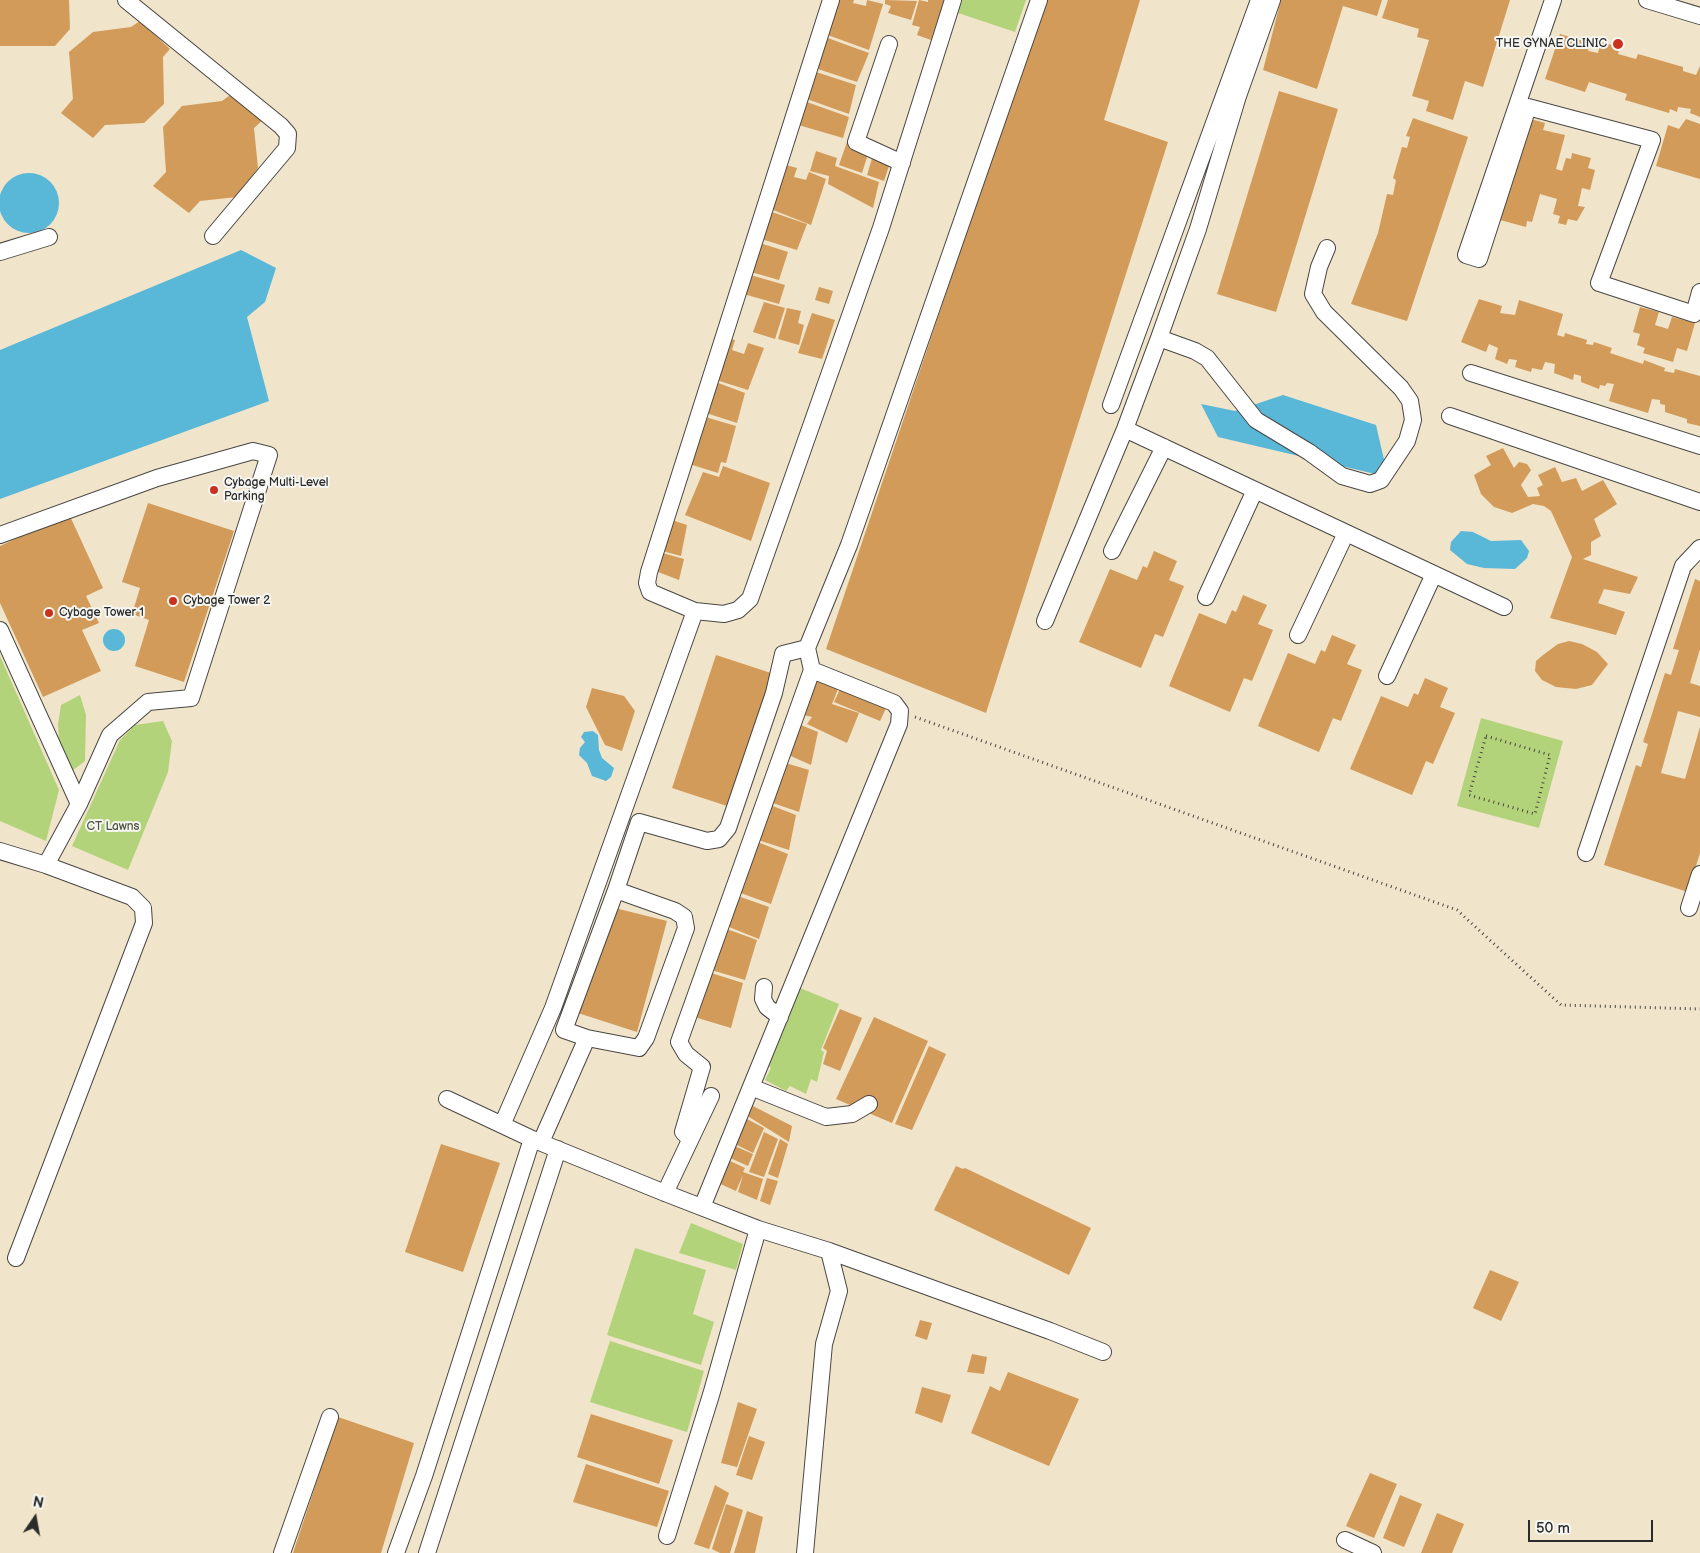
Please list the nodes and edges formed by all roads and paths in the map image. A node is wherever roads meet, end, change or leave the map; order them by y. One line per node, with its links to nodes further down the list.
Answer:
1 (126, 0): 13 (street)
2 (831, 0): 34 (street)
3 (954, 0): 12 (street)
4 (1039, 0): 38 (street)
5 (1259, 0): 20 (street)
6 (1272, 0): 18 (street)
7 (1553, 0): 11 (street)
8 (1647, 0): 9 (street)
9 (1700, 16)
10 (889, 44): 12 (street)
11 (1523, 105): 11 (street); 17 (street)
12 (902, 163): 34 (street)
13 (213, 236)
14 (49, 237): 16 (street)
15 (1327, 248): 18 (street)
16 (0, 252)
17 (1700, 292)
18 (1159, 338): 22 (street)
19 (1471, 373): 23 (street)
20 (1111, 405)
21 (1450, 416): 26 (street)
22 (1125, 429): 24 (street); 35 (street)
23 (1700, 446)
24 (1164, 447): 25 (street); 30 (street)
25 (1255, 490): 27 (street); 32 (street)
26 (1700, 502)
27 (1346, 533): 31 (street); 37 (street)
28 (0, 535): 43 (street)
29 (1700, 548): 45 (street)
30 (1112, 551)
31 (1434, 574): 33 (street); 40 (street)
32 (1206, 597)
33 (1504, 608)
34 (695, 611): 58 (street)
35 (1045, 621)
36 (0, 630): 43 (street)
37 (1298, 635)
38 (807, 648): 39 (street); 48 (street)
39 (812, 670): 41 (street); 59 (street)
40 (1387, 676)
41 (900, 711): 51 (path); 52 (street)
42 (1486, 736): 42 (path)
43 (79, 804): 46 (street)
44 (0, 851): 46 (street)
45 (1586, 853)
46 (46, 864): 66 (street)
47 (1700, 874): 49 (street)
48 (616, 890): 53 (street); 53 (street)
49 (1689, 908)
50 (764, 987): 52 (street)
51 (1700, 1009)
52 (780, 1017): 54 (street)
53 (587, 1038): 60 (street)
54 (751, 1087): 57 (street); 63 (street)
55 (710, 1096): 59 (street)
56 (447, 1099): 58 (street)
57 (869, 1104)
58 (502, 1125): 60 (street)
59 (690, 1139): 62 (street)
60 (536, 1140): 61 (street); 72 (street)
61 (558, 1149): 62 (street); 73 (street)
62 (665, 1193): 63 (street)
63 (702, 1207): 64 (street)
64 (758, 1229): 65 (street); 69 (street)
65 (829, 1251): 67 (street); 74 (street)
66 (16, 1258)
67 (1103, 1352)
68 (330, 1417): 71 (street)
69 (667, 1536)
70 (1346, 1540): 75 (street)
71 (282, 1553)
72 (396, 1553)
73 (427, 1553)
74 (805, 1553)
75 (1373, 1553)

